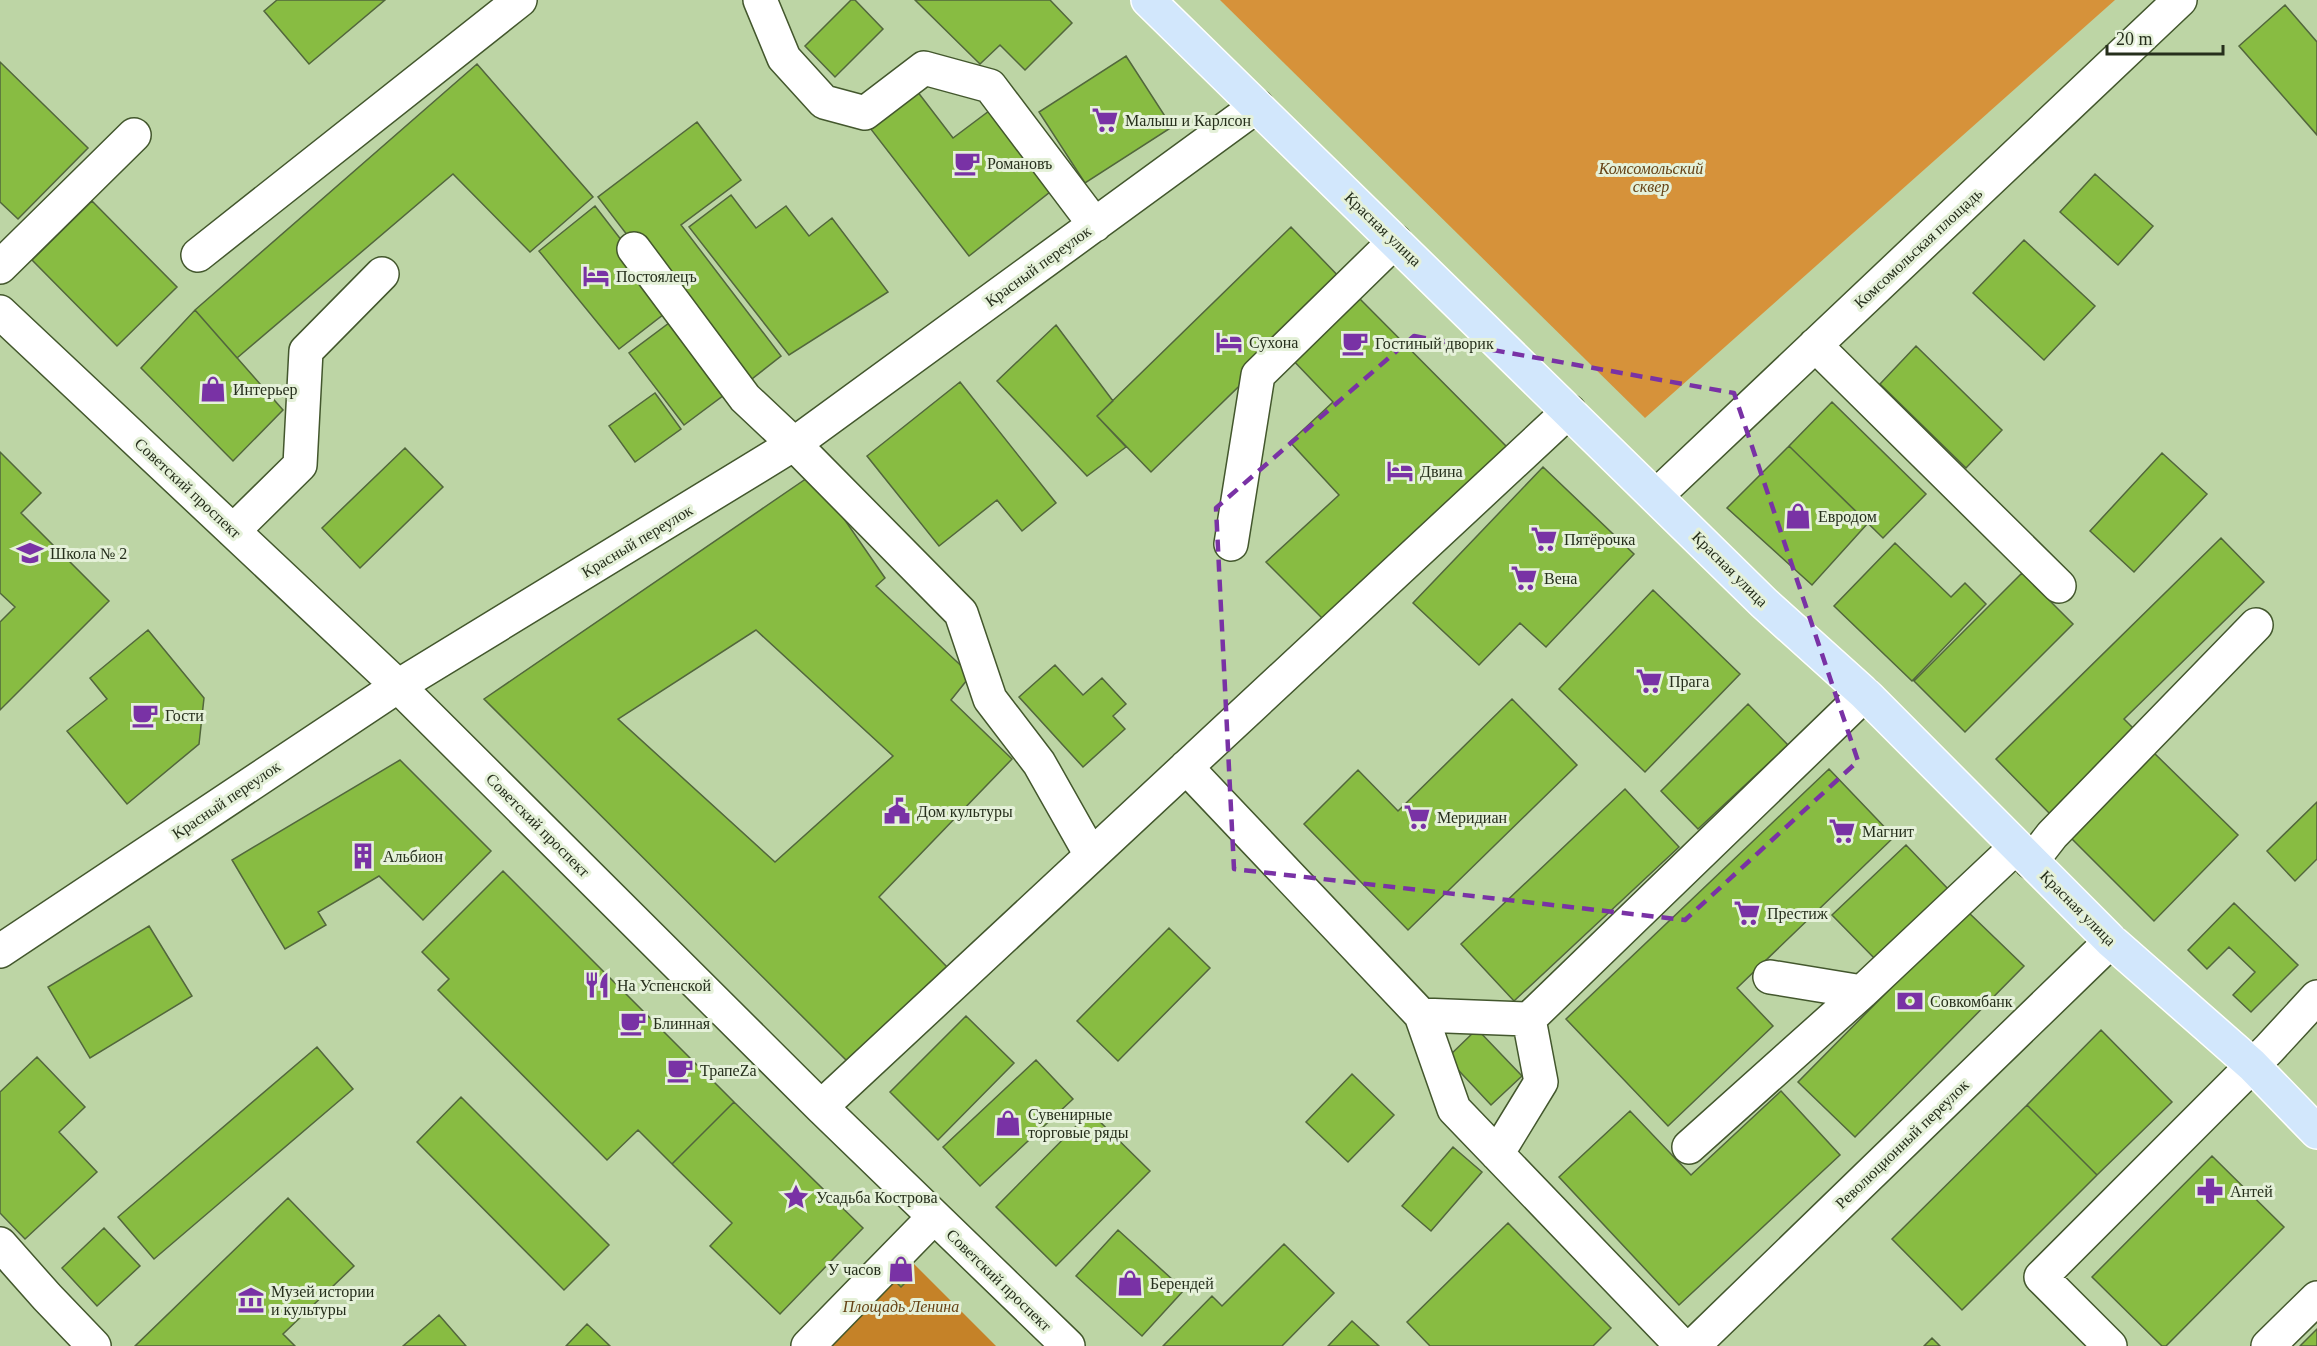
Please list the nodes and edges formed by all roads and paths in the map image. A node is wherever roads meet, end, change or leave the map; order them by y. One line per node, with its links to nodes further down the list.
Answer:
1 (520, 0): 10 (street)
2 (760, 0): 7 (street)
3 (1148, 0): 5 (main road, Красная улица)
4 (2180, 0): 14 (street, Комсомольская площадь)
5 (1257, 106): 7 (street, Красный переулок); 8 (main road, Красная улица)
6 (134, 135): 11 (street)
7 (1095, 225): 16 (street, Красный переулок)
8 (1395, 241): 15 (main road, Красная улица); 19 (street)
9 (634, 249): 16 (street)
10 (198, 255)
11 (0, 267)
12 (382, 274): 18 (street)
13 (0, 312): 18 (street, Советский проспект)
14 (1815, 345): 17 (street, Комсомольская площадь); 20 (street)
15 (1569, 411): 17 (main road, Красная улица); 24 (street)
16 (794, 444): 22 (street, Красный переулок); 26 (street)
17 (1656, 496): 23 (main road, Красная улица)
18 (233, 531): 22 (street, Советский проспект)
19 (1231, 544)
20 (2060, 586)
21 (2256, 625): 25 (street)
22 (398, 686): 28 (street, Красный переулок); 35 (street, Советский проспект)
23 (1865, 694): 25 (main road, Красная улица); 33 (street)
24 (1186, 767): 26 (street); 32 (street)
25 (2024, 854): 27 (main road, Красная улица); 30 (street)
26 (1091, 855): 35 (street)
27 (2111, 941): 34 (main road, Красная улица); 46 (street, Революционный переулок)
28 (0, 951)
29 (1770, 977): 30 (street)
30 (1863, 992): 37 (street)
31 (2317, 997): 34 (street)
32 (1421, 1015): 33 (street); 38 (street)
33 (1529, 1019): 38 (street)
34 (2252, 1065): 36 (main road, Красная улица); 47 (street)
35 (821, 1107): 39 (street, Советский проспект)
36 (2317, 1132)
37 (1689, 1147)
38 (1497, 1154): 45 (street)
39 (934, 1217): 43 (street); 44 (street, Советский проспект)
40 (0, 1244): 42 (street)
41 (2317, 1298): 48 (street)
42 (94, 1346)
43 (808, 1346)
44 (1068, 1346)
45 (1682, 1346)
46 (1693, 1346)
47 (2110, 1346)
48 (2268, 1346)

